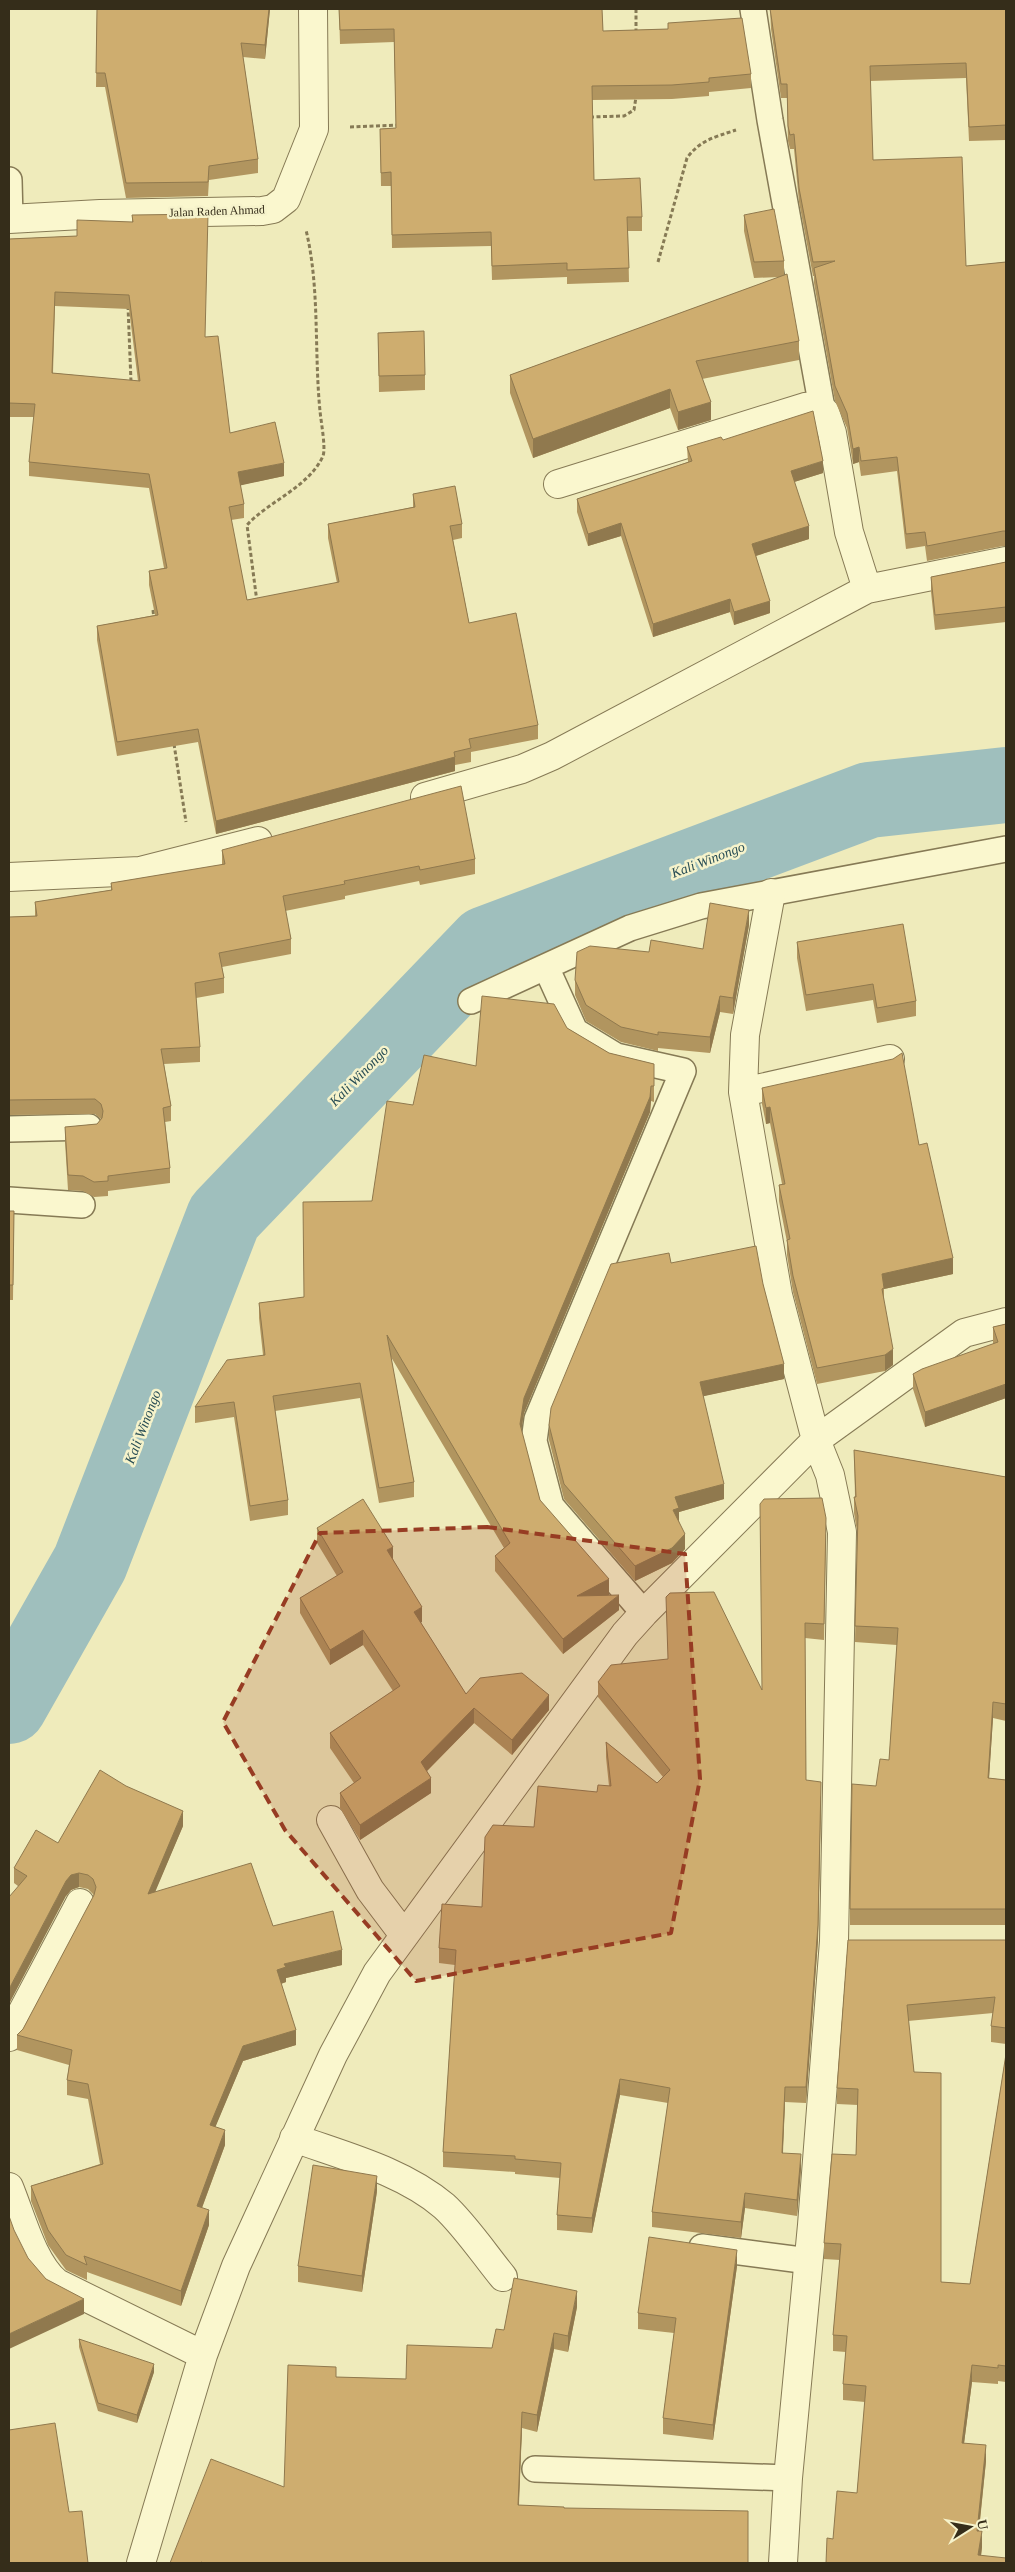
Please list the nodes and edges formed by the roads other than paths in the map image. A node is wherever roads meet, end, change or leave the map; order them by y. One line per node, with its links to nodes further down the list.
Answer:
1 (314, 9): 4 (street, Jalan Raden Ahmad)
2 (753, 9): 5 (lane)
3 (9, 180): 4 (lane)
4 (9, 219)
5 (822, 408): 6 (street); 8 (street)
6 (558, 484)
7 (1006, 561): 8 (street)
8 (867, 589): 9 (street)
9 (400, 803)
10 (287, 833): 12 (street)
11 (1006, 849): 13 (lane)
12 (9, 877)
13 (771, 893): 14 (lane); 17 (street)
14 (546, 966): 15 (lane); 24 (lane)
15 (471, 1001)
16 (890, 1059): 17 (street)
17 (743, 1092): 23 (street)
18 (89, 1126): 19 (lane)
19 (9, 1129)
20 (9, 1200): 21 (lane)
21 (82, 1205)
22 (1006, 1322): 23 (street)
23 (822, 1455): 24 (street); 28 (street)
24 (644, 1613): 27 (street)
25 (331, 1820): 27 (street)
26 (80, 1903): 30 (street)
27 (404, 1935): 31 (street)
28 (834, 1941): 29 (street); 34 (street)
29 (863, 1941)
30 (9, 2037)
31 (294, 2138): 35 (street); 36 (street)
32 (9, 2187): 36 (street)
33 (675, 2244): 34 (lane)
34 (809, 2261): 38 (street)
35 (503, 2277)
36 (203, 2355): 39 (street)
37 (535, 2468): 38 (lane)
38 (788, 2478): 40 (street)
39 (141, 2563)
40 (783, 2563)

